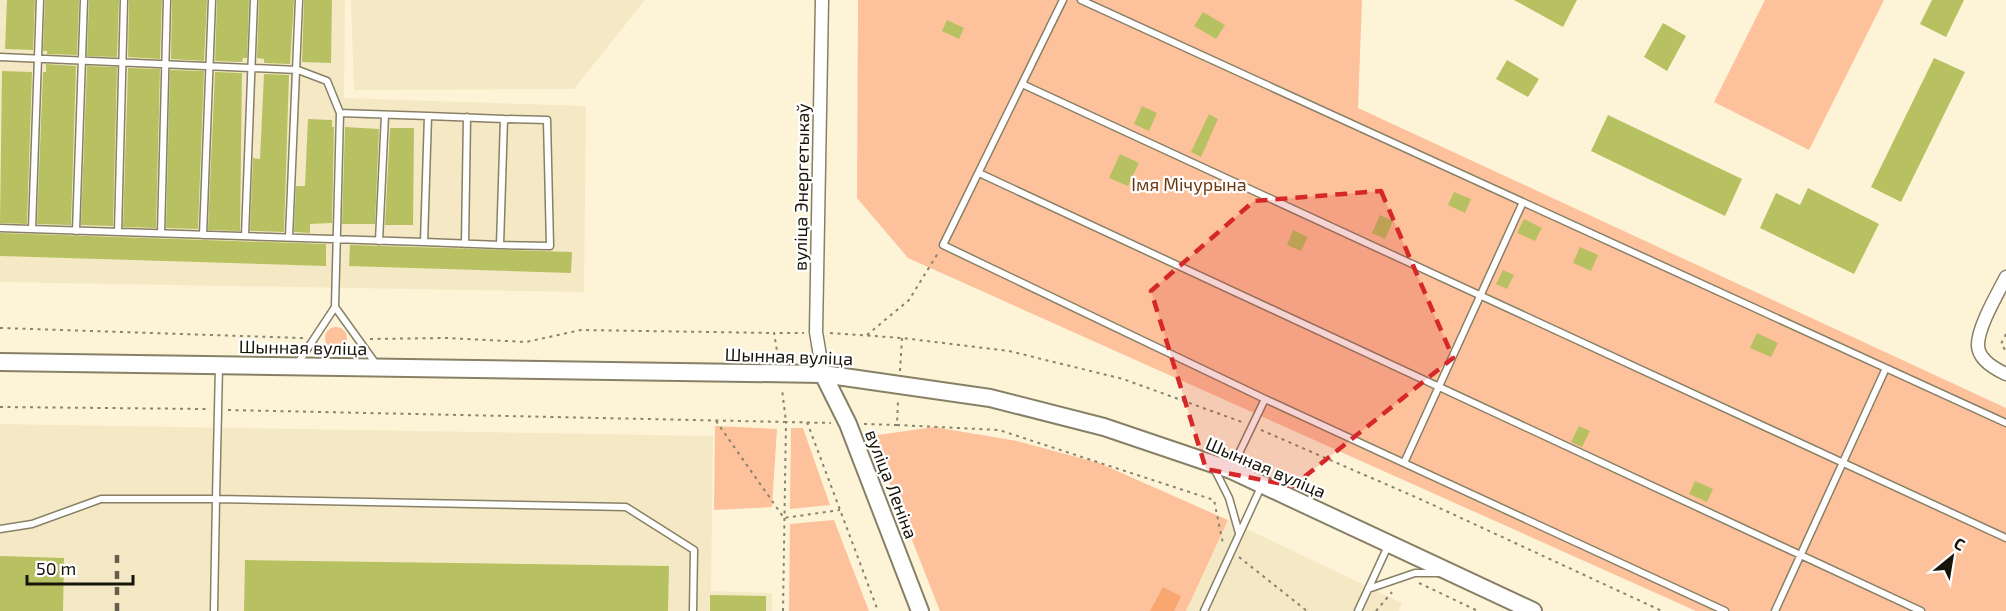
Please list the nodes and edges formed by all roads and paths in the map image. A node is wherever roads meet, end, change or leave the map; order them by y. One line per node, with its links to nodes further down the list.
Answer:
1 (40, 0): 14 (lane)
2 (84, 0): 15 (lane)
3 (124, 0): 16 (lane)
4 (167, 0): 17 (lane)
5 (212, 0): 18 (lane)
6 (254, 0): 19 (lane)
7 (299, 0): 20 (lane)
8 (822, 0): 47 (street, вуліца Энергетыкаў)
9 (1063, 0): 21 (lane)
10 (1081, 0): 12 (lane)
11 (1104, 0): 12 (lane)
12 (1100, 9): 28 (lane)
13 (0, 57): 14 (lane)
14 (37, 59): 15 (lane); 30 (lane)
15 (81, 61): 16 (lane); 31 (lane)
16 (122, 62): 17 (lane); 32 (lane)
17 (165, 64): 18 (lane); 33 (lane)
18 (209, 66): 19 (lane); 34 (lane)
19 (253, 68): 20 (lane); 35 (lane)
20 (297, 70): 22 (lane); 36 (lane)
21 (1022, 84): 27 (lane); 44 (lane)
22 (340, 113): 23 (lane); 37 (lane)
23 (385, 115): 24 (lane); 38 (lane)
24 (428, 116): 25 (lane); 39 (lane)
25 (467, 117): 26 (lane); 40 (lane)
26 (504, 119): 41 (lane); 41 (lane)
27 (979, 173): 42 (lane); 64 (lane)
28 (1522, 202): 44 (lane); 59 (lane)
29 (0, 228): 30 (lane)
30 (32, 230): 31 (lane)
31 (76, 231): 32 (lane)
32 (118, 232): 33 (lane)
33 (161, 233): 34 (lane)
34 (202, 235): 35 (lane)
35 (245, 236): 36 (lane)
36 (289, 237): 37 (lane)
37 (337, 239): 38 (lane); 45 (lane)
38 (379, 240): 39 (lane)
39 (424, 242): 40 (lane)
40 (465, 244): 41 (lane)
41 (500, 245)
42 (943, 245): 50 (path); 65 (lane)
43 (2006, 277): 62 (street)
44 (1480, 296): 64 (lane); 75 (lane)
45 (335, 307): 51 (lane); 53 (lane)
46 (0, 328): 51 (path)
47 (816, 332): 48 (path); 61 (street, вуліца Энергетыкаў)
48 (774, 333): 53 (path); 60 (path)
49 (2006, 334): 54 (path)
50 (867, 335)
51 (315, 338): 57 (lane)
52 (902, 338): 63 (path)
53 (359, 340): 58 (lane)
54 (2006, 351)
55 (0, 362): 56 (main road, Шынная вуліца)
56 (219, 365): 57 (main road, Шынная вуліца); 67 (lane)
57 (297, 366): 58 (main road, Шынная вуліца)
58 (378, 368): 60 (main road, Шынная вуліца)
59 (1886, 368): 71 (lane); 75 (lane)
60 (780, 374): 61 (main road, Шынная вуліца); 69 (path)
61 (823, 374): 63 (main road, Шынная вуліца); 72 (main road, вуліца Леніна)
62 (2006, 374)
63 (899, 384): 73 (path); 76 (main road, Шынная вуліца)
64 (1438, 387): 74 (lane); 87 (lane)
65 (1265, 399): 74 (lane); 77 (lane)
66 (0, 406): 67 (path)
67 (218, 410): 68 (path); 79 (lane)
68 (716, 420): 69 (path); 81 (path)
69 (786, 422): 70 (path); 81 (path)
70 (807, 423): 72 (path); 80 (path)
71 (2006, 423)
72 (848, 424): 73 (path); 96 (main road, вуліца Леніна)
73 (897, 425): 86 (path)
74 (1404, 463): 103 (lane)
75 (1842, 463): 84 (lane); 87 (lane)
76 (1211, 464): 77 (main road, Шынная вуліца); 83 (lane)
77 (1231, 470): 78 (main road, Шынная вуліца)
78 (1263, 484): 83 (lane); 85 (main road, Шынная вуліца)
79 (216, 500): 82 (lane); 92 (lane); 93 (lane)
80 (840, 510): 81 (path); 95 (path)
81 (784, 518): 94 (path)
82 (0, 529)
83 (1240, 534): 86 (lane)
84 (2006, 538)
85 (1390, 543): 88 (main road, Шынная вуліца); 90 (lane)
86 (1232, 551): 97 (lane); 98 (path)
87 (1800, 555): 104 (lane); 105 (lane)
88 (1454, 573): 89 (lane); 102 (main road, Шынная вуліца)
89 (1403, 576): 90 (lane); 101 (path)
90 (1368, 589): 99 (lane)
91 (1394, 590): 100 (path)
92 (214, 611)
93 (693, 611)
94 (783, 611)
95 (878, 611)
96 (920, 611)
97 (1204, 611)
98 (1308, 611)
99 (1358, 611)
100 (1376, 611)
101 (1478, 611)
102 (1533, 611)
103 (1725, 611)
104 (1775, 611)
105 (1921, 611)

